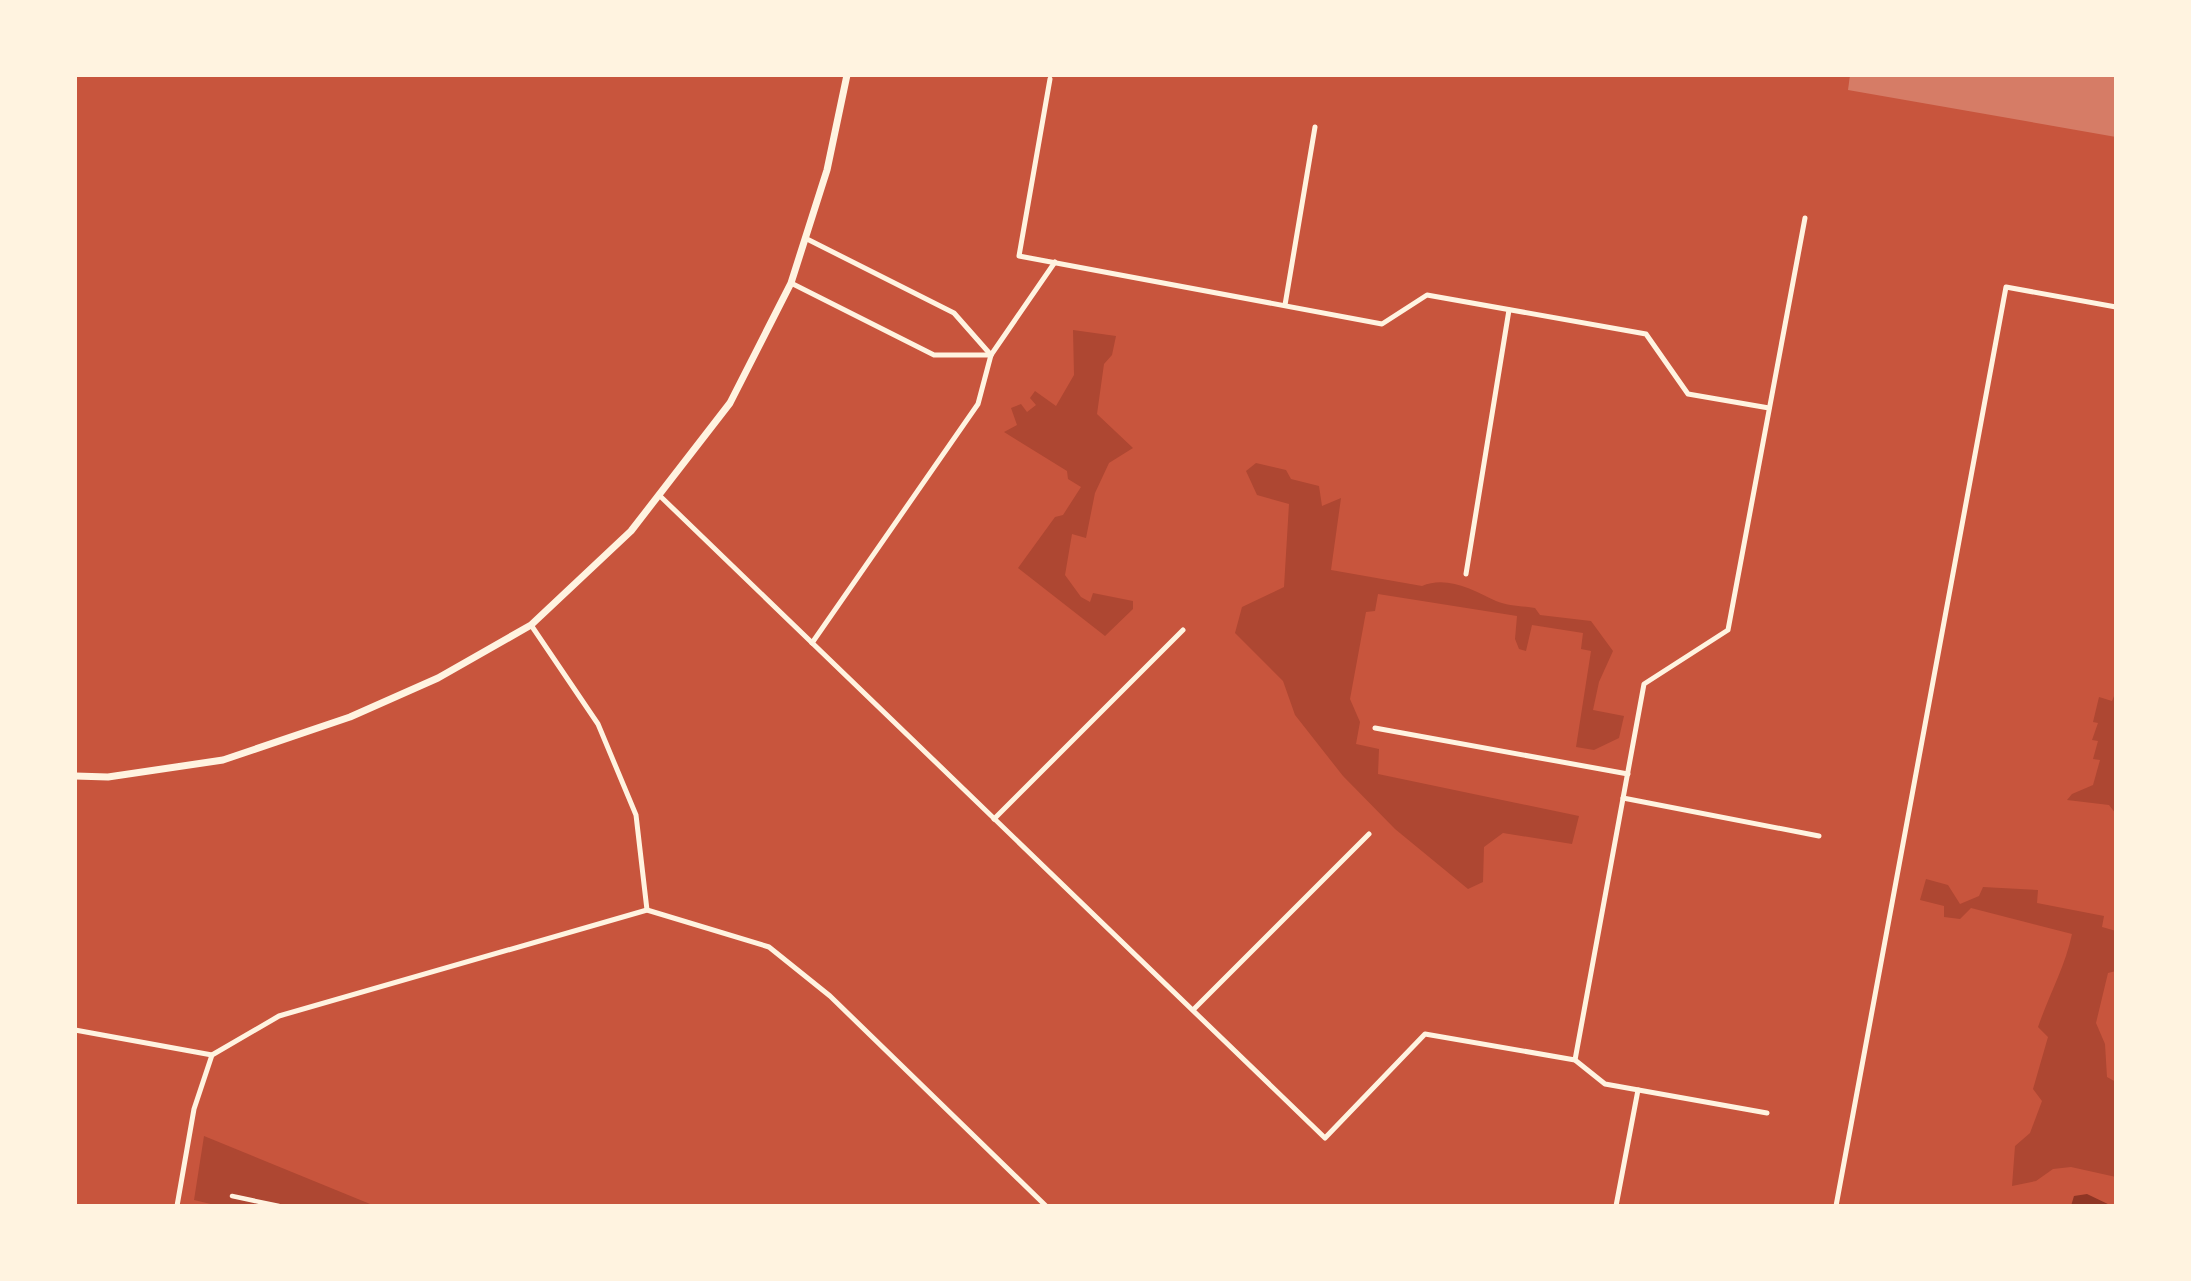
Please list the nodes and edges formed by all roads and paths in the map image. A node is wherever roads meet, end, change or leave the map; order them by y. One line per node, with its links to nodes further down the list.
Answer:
1 (847, 75): 5 (street)
2 (1050, 79): 6 (lane)
3 (1315, 127): 8 (lane)
4 (1805, 218): 12 (lane)
5 (805, 238): 7 (street); 11 (lane)
6 (1055, 262): 8 (lane); 11 (lane)
7 (791, 283): 11 (lane); 13 (street)
8 (1285, 305): 10 (lane)
9 (2116, 307): 37 (lane)
10 (1508, 310): 12 (lane); 14 (lane)
11 (991, 355): 17 (lane)
12 (1769, 408): 19 (lane)
13 (659, 495): 15 (street); 17 (lane)
14 (1466, 574)
15 (531, 625): 20 (street); 25 (lane)
16 (1183, 630): 22 (lane)
17 (812, 643): 22 (lane)
18 (1376, 729): 19 (lane)
19 (1628, 774): 21 (lane)
20 (75, 776)
21 (1623, 798): 24 (lane); 29 (lane)
22 (994, 819): 26 (lane)
23 (1369, 834): 26 (lane)
24 (1819, 836)
25 (647, 910): 28 (lane); 35 (lane)
26 (1193, 1010): 29 (lane)
27 (75, 1030): 28 (lane)
28 (212, 1055): 33 (lane)
29 (1575, 1060): 30 (lane)
30 (1638, 1090): 31 (lane); 36 (lane)
31 (1767, 1113)
32 (232, 1196): 34 (path)
33 (177, 1206)
34 (279, 1206)
35 (1046, 1206)
36 (1616, 1206)
37 (1836, 1206)

